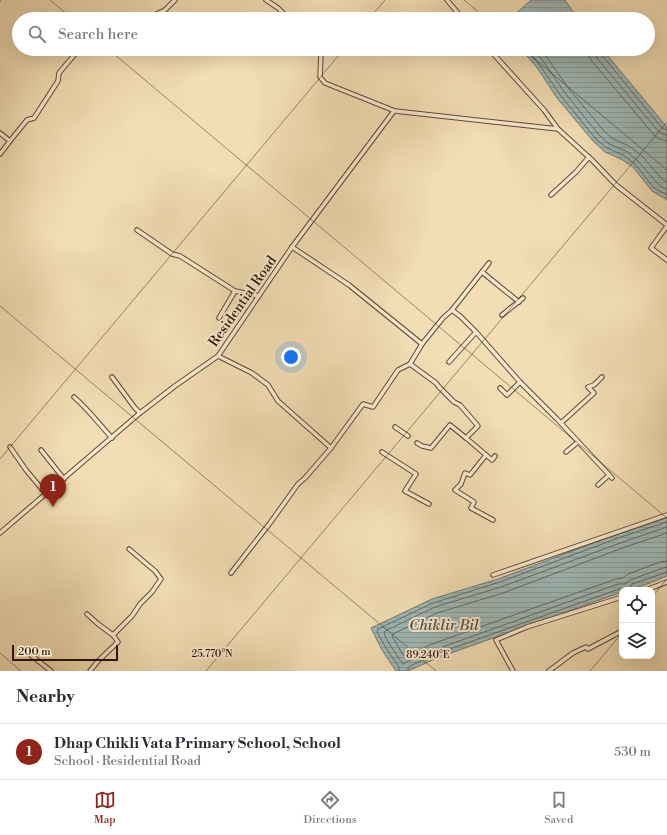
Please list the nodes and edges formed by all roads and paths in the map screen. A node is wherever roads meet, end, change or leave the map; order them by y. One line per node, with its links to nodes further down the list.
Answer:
1 (174, 0): 4 (street)
2 (266, 0): 5 (street)
3 (447, 0): 6 (street)
4 (161, 12)
5 (282, 12)
6 (457, 12)
7 (73, 56): 13 (street)
8 (321, 56): 10 (street)
9 (495, 56): 11 (street)
10 (394, 111): 11 (street); 19 (street, Residential Road)
11 (558, 129): 15 (street)
12 (0, 133): 13 (street)
13 (10, 140): 14 (street)
14 (0, 154)
15 (589, 158): 16 (street); 17 (street)
16 (551, 195)
17 (667, 226): 20 (street)
18 (137, 230): 23 (street)
19 (292, 247): 24 (street, Residential Road); 31 (street)
20 (667, 260)
21 (489, 263): 22 (street)
22 (482, 272): 26 (street); 27 (street)
23 (235, 291): 24 (street); 29 (street)
24 (259, 296): 32 (street, Residential Road)
25 (523, 298): 26 (street)
26 (519, 302): 28 (street)
27 (452, 310): 30 (street); 31 (street)
28 (502, 315)
29 (219, 318)
30 (476, 332): 33 (street); 37 (street)
31 (422, 344): 34 (street)
32 (218, 356): 40 (street, Residential Road); 49 (street)
33 (449, 362)
34 (410, 364): 45 (street); 49 (street)
35 (112, 377): 40 (street)
36 (602, 377): 41 (street)
37 (520, 382): 38 (street); 41 (street)
38 (500, 388)
39 (74, 397): 44 (street)
40 (140, 413): 44 (street, Residential Road)
41 (561, 423): 46 (street)
42 (395, 427): 43 (street)
43 (408, 436)
44 (112, 438): 55 (street, Residential Road)
45 (466, 438): 47 (street); 53 (street)
46 (578, 442): 52 (street); 56 (street)
47 (417, 443)
48 (10, 447): 57 (street)
49 (331, 448): 63 (street)
50 (41, 450): 55 (street)
51 (382, 452): 58 (street)
52 (566, 452)
53 (486, 455): 54 (street); 60 (street)
54 (495, 456)
55 (64, 479): 57 (street, Residential Road)
56 (598, 485)
57 (46, 494): 61 (street, Residential Road)
58 (429, 504)
59 (667, 514): 64 (street)
60 (493, 520)
61 (0, 533)
62 (129, 549): 70 (street)
63 (231, 573)
64 (493, 575)
65 (667, 582): 66 (street)
66 (654, 587)
67 (619, 599): 74 (street)
68 (87, 614): 70 (street)
69 (619, 633): 75 (street)
70 (113, 635): 73 (street)
71 (27, 652): 72 (street)
72 (51, 671)
73 (90, 671)
74 (513, 671)
75 (549, 671)

